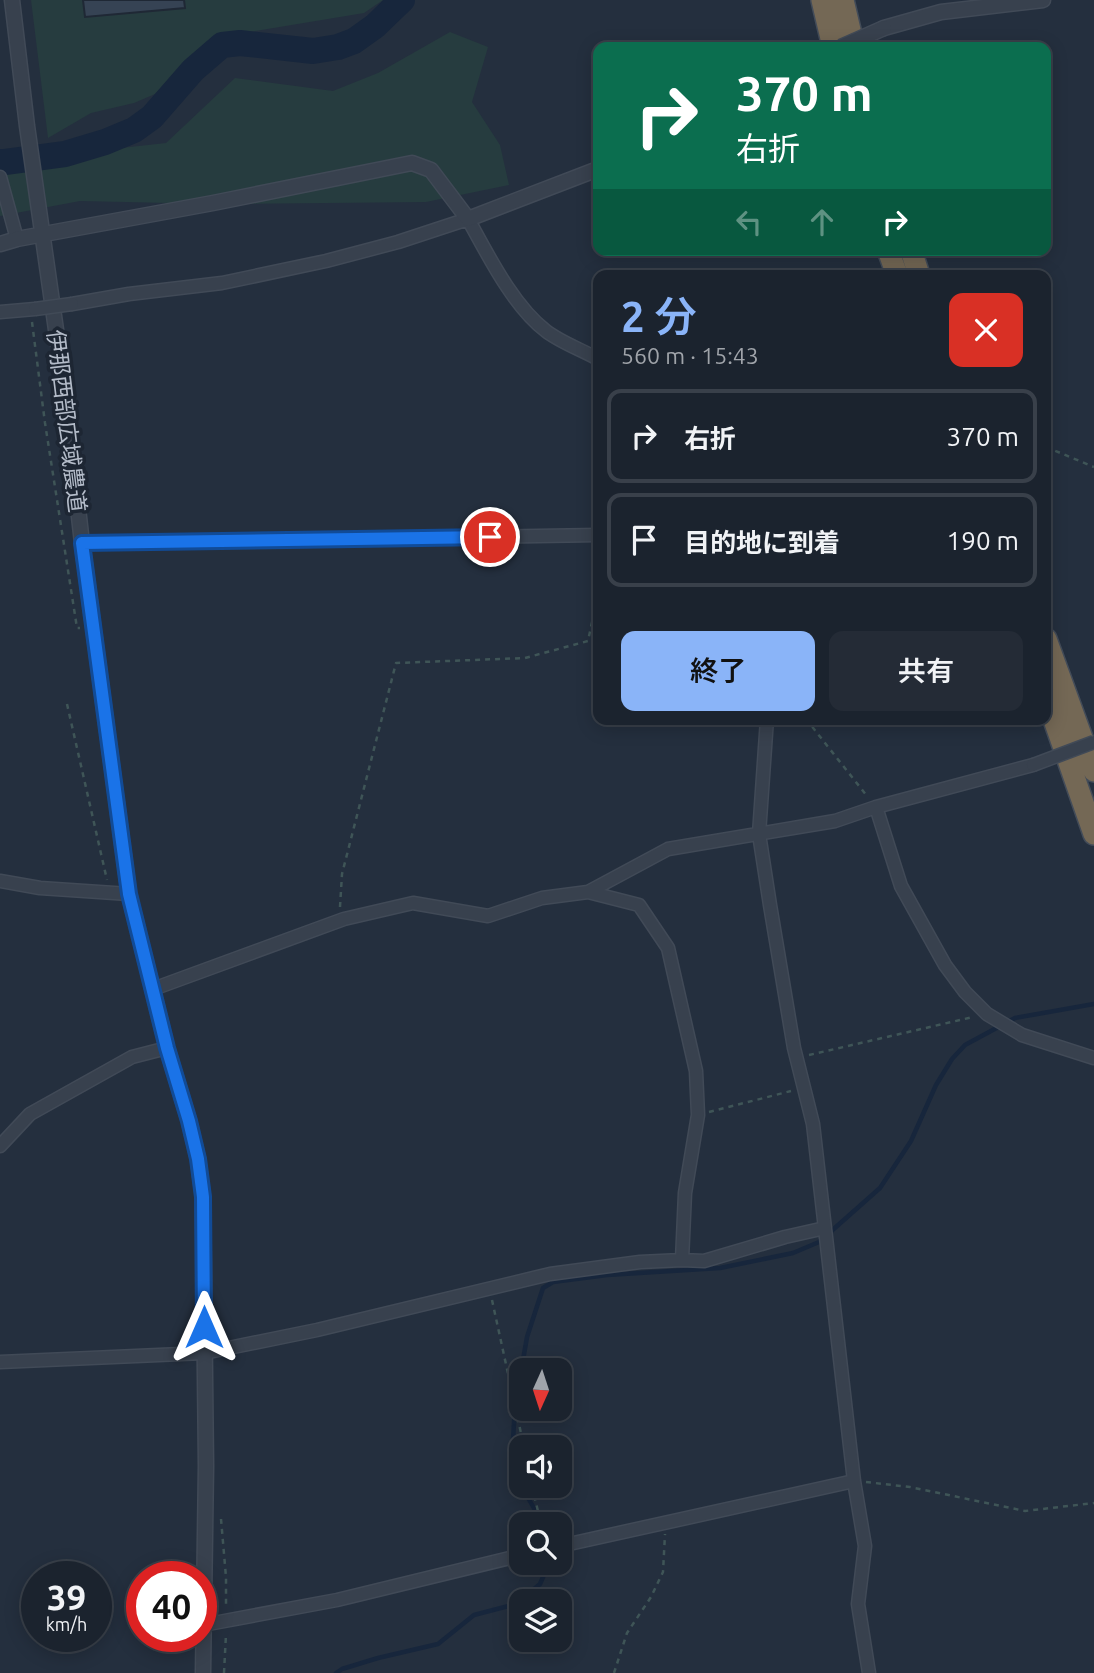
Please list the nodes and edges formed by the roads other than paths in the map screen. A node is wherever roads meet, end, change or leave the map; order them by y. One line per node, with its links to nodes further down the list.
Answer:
1 (12, 0): 11 (street, 伊那西部広域農道)
2 (822, 0): 5 (highway)
3 (843, 0): 7 (highway)
4 (1042, 0): 6 (street, bridge)
5 (832, 42)
6 (852, 42)
7 (853, 42)
8 (593, 171): 10 (street)
9 (0, 177): 12 (street)
10 (468, 219): 11 (street); 14 (street, bridge); 15 (street)
11 (43, 235): 12 (street); 17 (street, 伊那西部広域農道)
12 (17, 239): 13 (street)
13 (0, 244)
14 (0, 312)
15 (593, 356)
16 (593, 535): 17 (street)
17 (82, 543): 28 (street, 伊那西部広域農道)
18 (1051, 653): 22 (highway)
19 (1051, 711): 25 (highway)
20 (767, 725): 24 (street)
21 (1094, 742): 23 (street, bridge)
22 (1094, 771)
23 (876, 807): 24 (street); 31 (street)
24 (759, 834): 27 (street); 33 (street)
25 (1094, 834)
26 (0, 881): 28 (street)
27 (588, 892): 29 (street); 34 (street)
28 (129, 894): 29 (street, 伊那西部広域農道)
29 (153, 989): 30 (street, 伊那西部広域農道)
30 (167, 1048): 32 (street); 35 (street, 伊那西部広域農道)
31 (1094, 1058)
32 (0, 1146)
33 (825, 1228): 34 (street); 37 (street)
34 (682, 1260): 35 (street)
35 (204, 1353): 36 (street); 40 (street, 伊那西部広域農道)
36 (0, 1363)
37 (853, 1481): 38 (street); 44 (street)
38 (572, 1543)
39 (509, 1558): 41 (street)
40 (204, 1561)
41 (217, 1622)
42 (203, 1652): 43 (street, 伊那西部広域農道)
43 (203, 1673)
44 (869, 1673)

